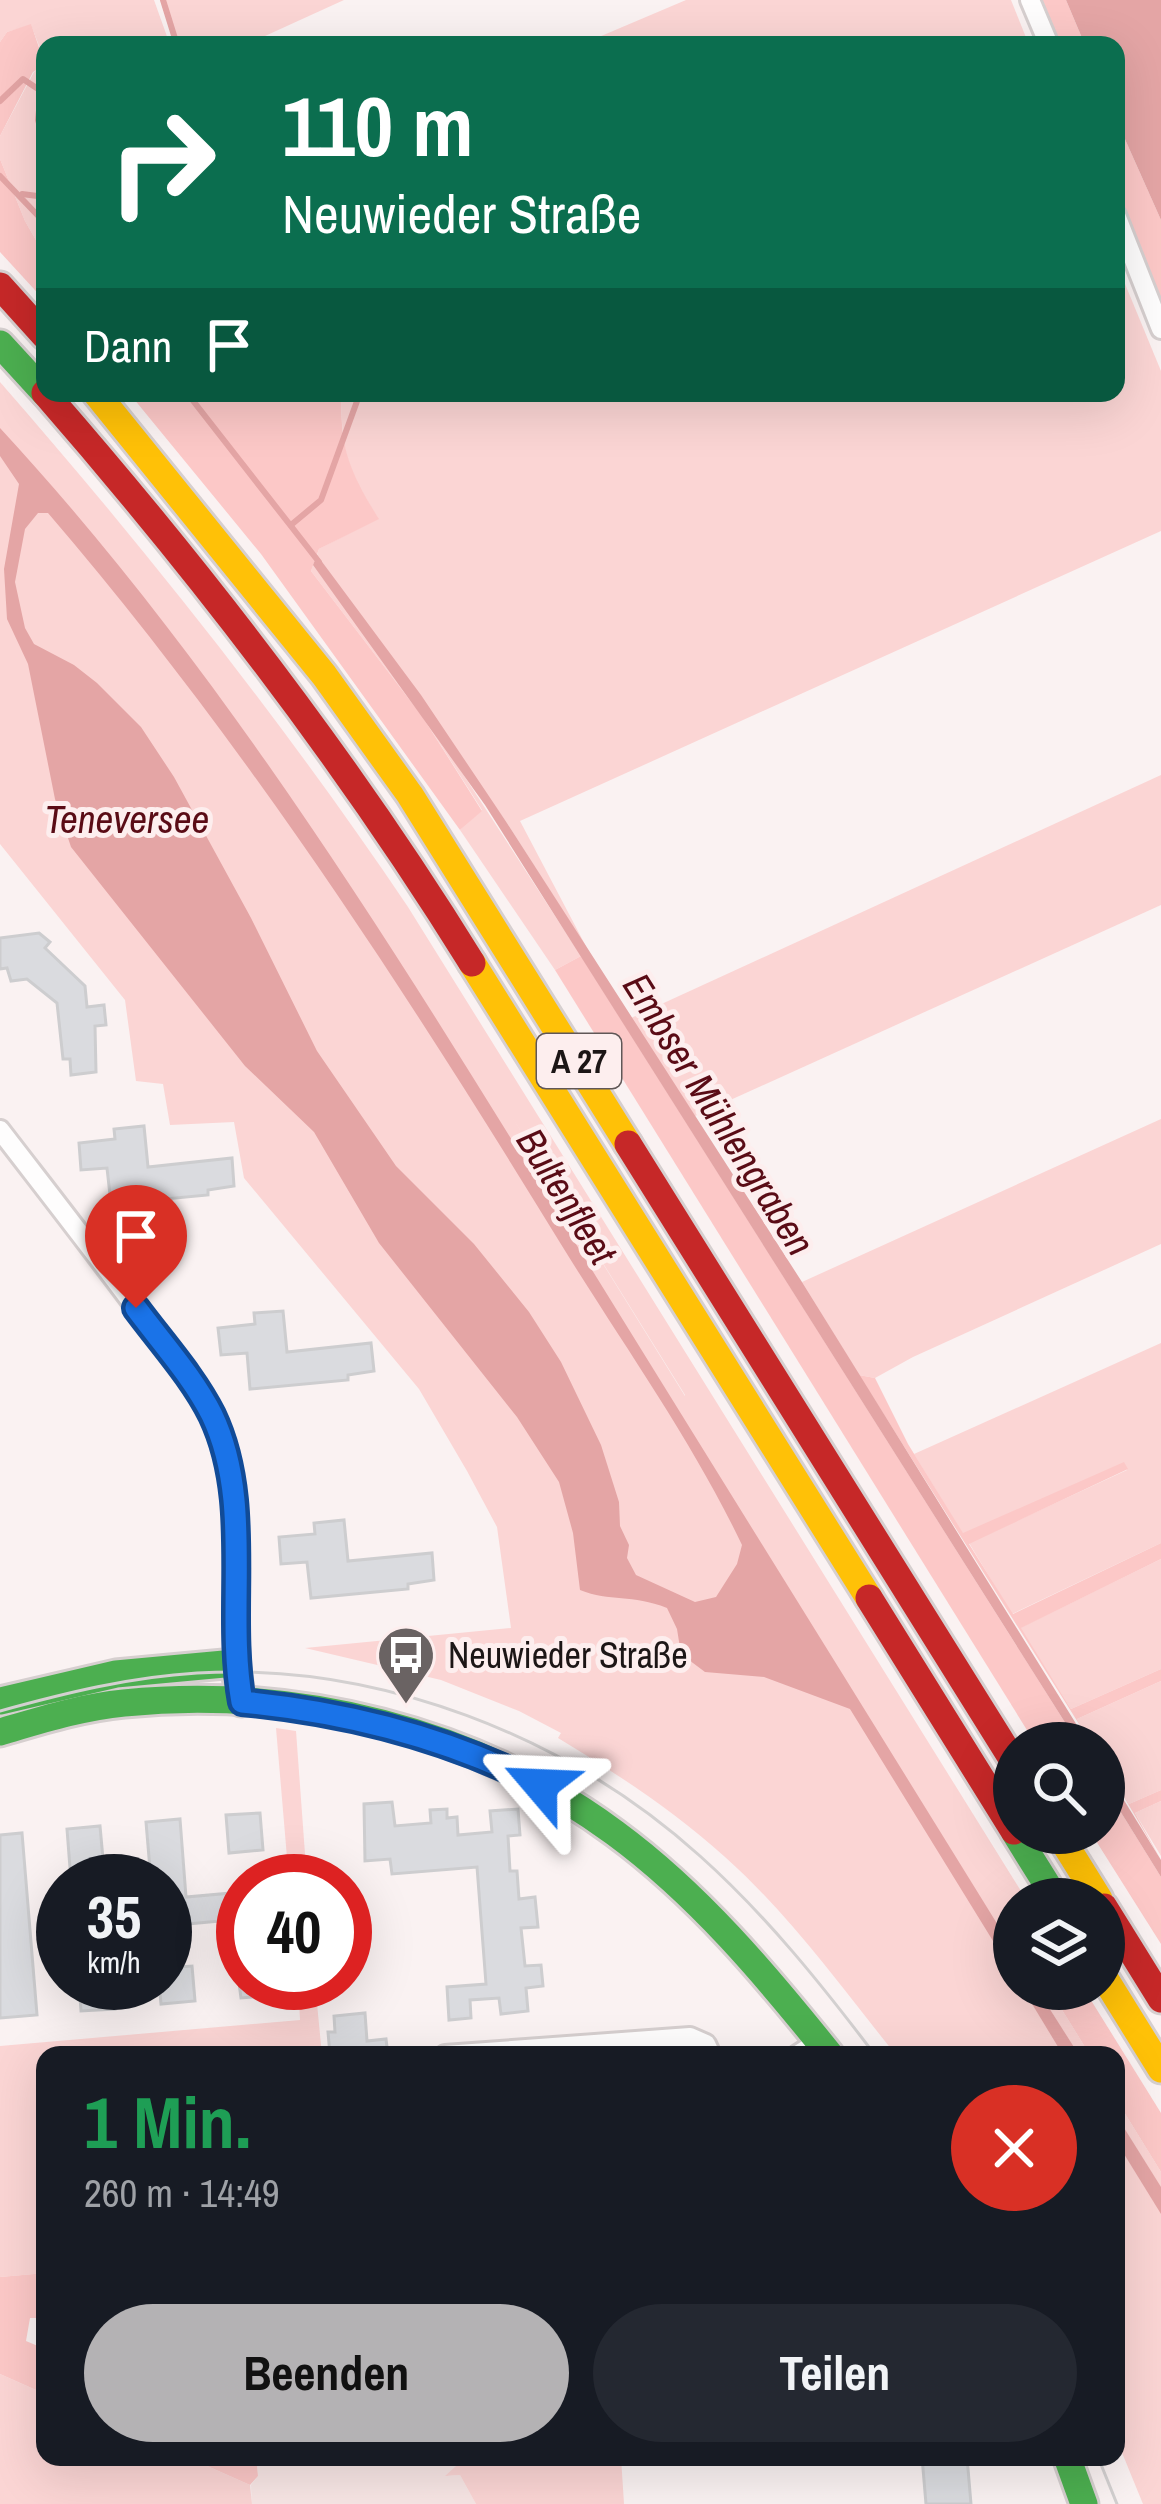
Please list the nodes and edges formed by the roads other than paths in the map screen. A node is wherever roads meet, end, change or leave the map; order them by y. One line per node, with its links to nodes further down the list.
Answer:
1 (1030, 0): 2 (street)
2 (1045, 36)
3 (1125, 237): 6 (street)
4 (0, 286): 5 (main road)
5 (36, 326)
6 (1161, 328)
7 (0, 344): 8 (main road, A 27)
8 (36, 383)
9 (52, 402): 17 (main road, A 27)
10 (103, 402): 15 (main road, A 27)
11 (0, 1130): 12 (street)
12 (235, 1663): 13 (main road); 14 (main road)
13 (0, 1701)
14 (242, 1702): 16 (main road); 23 (main road)
15 (993, 1728)
16 (0, 1732)
17 (993, 1797)
18 (1125, 1941): 19 (main road)
19 (1161, 1999)
20 (1124, 2010): 24 (main road)
21 (561, 2046): 22 (street)
22 (707, 2046)
23 (812, 2046)
24 (1161, 2069)
25 (1070, 2466): 26 (main road)
26 (1084, 2504)

